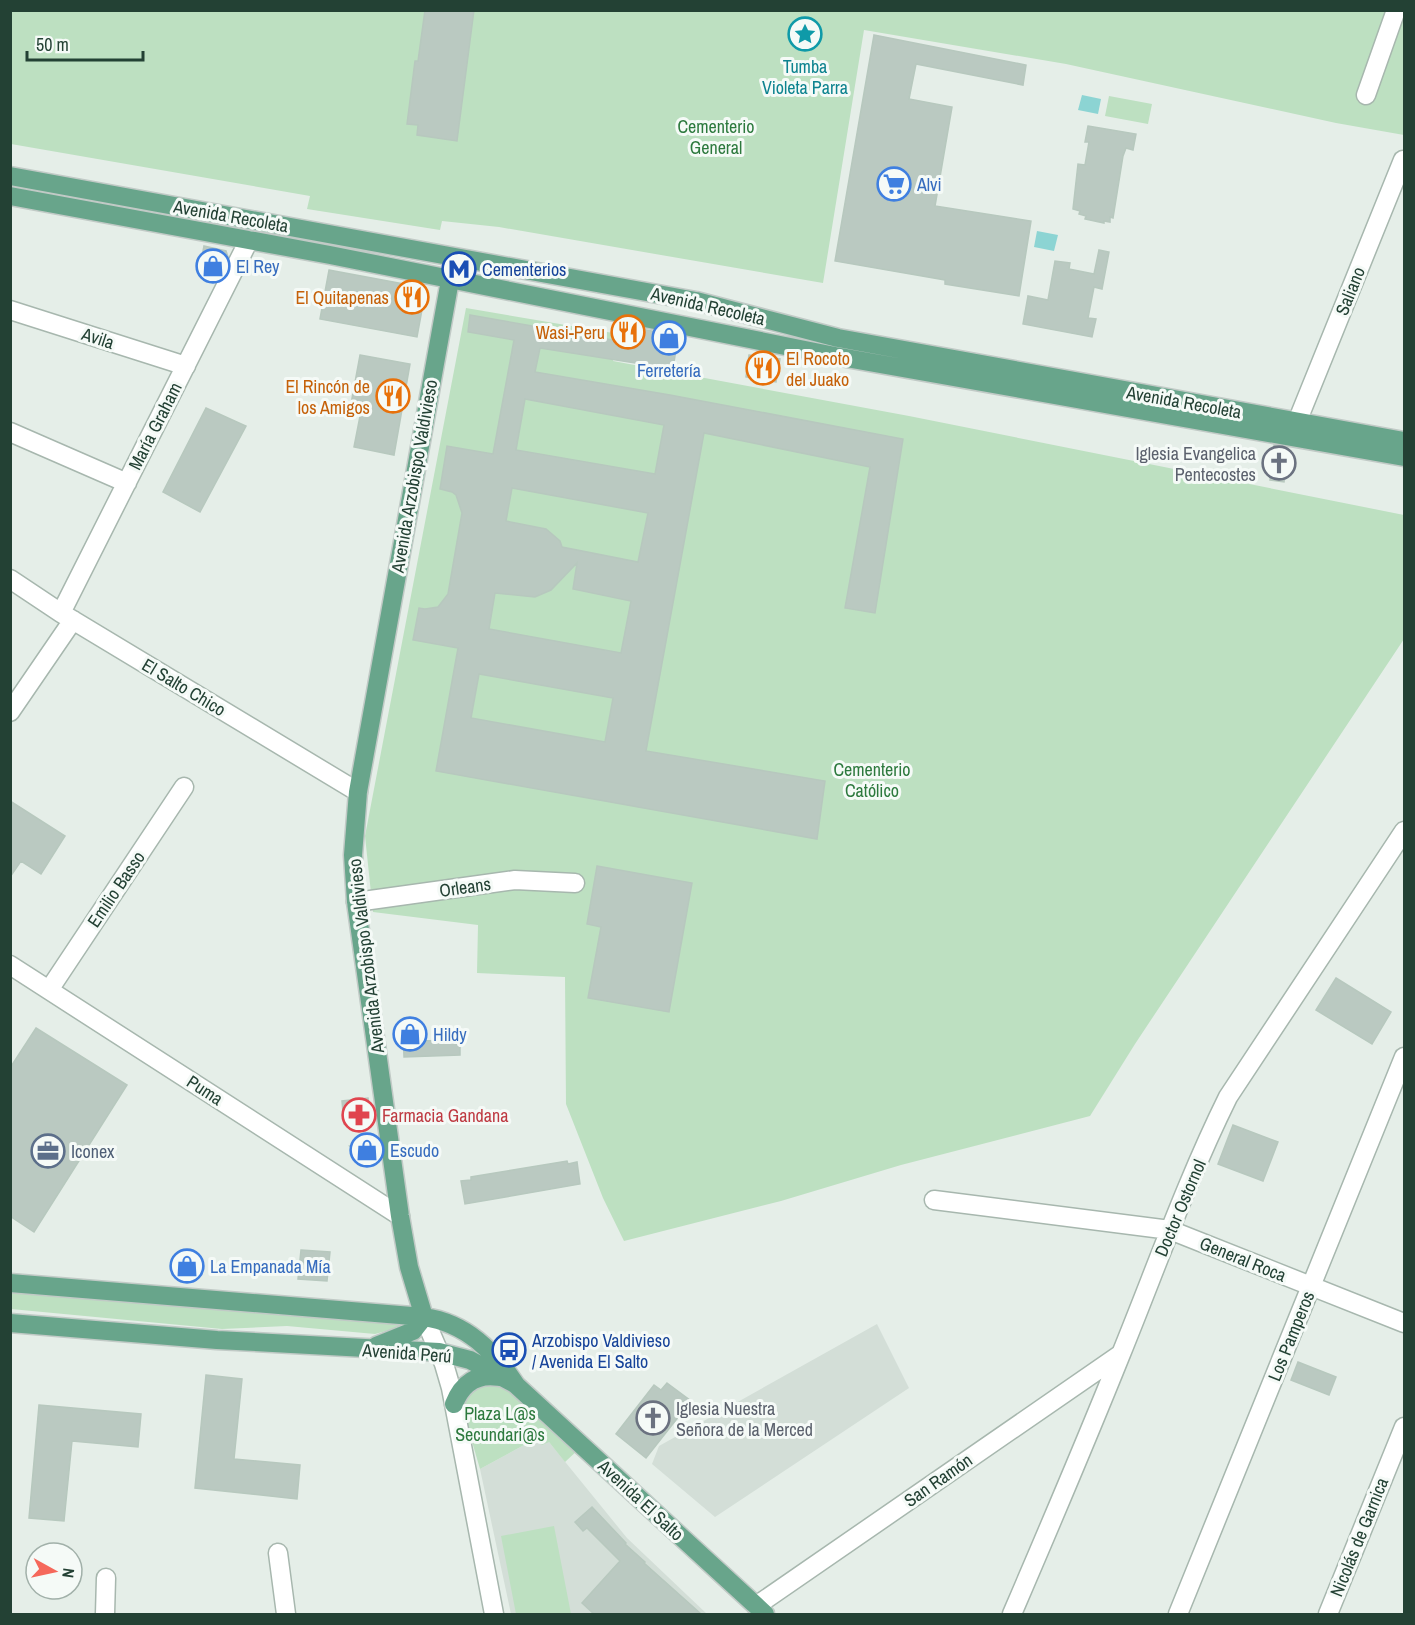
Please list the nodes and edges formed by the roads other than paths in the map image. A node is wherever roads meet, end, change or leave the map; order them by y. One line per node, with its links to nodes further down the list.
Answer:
1 (1396, 10): 2 (street)
2 (1366, 94)
3 (1403, 160): 11 (street, Saliano)
4 (10, 176): 7 (main road, Avenida Recoleta)
5 (10, 196): 6 (main road, Avenida Recoleta)
6 (249, 240): 8 (main road, Avenida Recoleta); 10 (street, María Graham)
7 (454, 256): 8 (main road, Avenida Arzobispo Valdivieso); 11 (main road, Avenida Recoleta)
8 (450, 280): 14 (main road, Avenida Recoleta); 20 (main road, Avenida Arzobispo Valdivieso)
9 (10, 309): 10 (street, Avila)
10 (186, 366): 15 (street, María Graham)
11 (1297, 422): 13 (main road, Avenida Recoleta)
12 (10, 432): 15 (street)
13 (1404, 441)
14 (1404, 457)
15 (127, 483): 17 (street, María Graham)
16 (10, 579): 17 (street, El Salto Chico)
17 (67, 616): 18 (street, María Graham); 20 (street, El Salto Chico)
18 (10, 712)
19 (184, 788): 25 (street, Emilio Basso)
20 (358, 792): 23 (main road, Avenida Arzobispo Valdivieso)
21 (1404, 831): 29 (street, Doctor Ostornol)
22 (574, 883): 23 (street, Orleans)
23 (356, 902): 28 (main road, Avenida Arzobispo Valdivieso)
24 (10, 965): 25 (street, Puma)
25 (49, 990): 28 (street, Puma)
26 (1404, 1057): 31 (street, Los Pamperos)
27 (934, 1200): 29 (street, General Roca)
28 (400, 1216): 32 (main road, Avenida Arzobispo Valdivieso)
29 (1170, 1230): 31 (street, General Roca); 37 (street, Doctor Ostornol)
30 (10, 1283): 32 (main road, Avenida Perú)
31 (1311, 1286): 34 (street, General Roca); 49 (street, Los Pamperos)
32 (424, 1317): 35 (main road); 36 (street, Avenida Arzobispo Valdivieso); 39 (main road, Avenida Perú)
33 (10, 1323): 35 (main road, Avenida Perú)
34 (1404, 1323)
35 (366, 1349): 36 (main road, Avenida Perú)
36 (439, 1352): 38 (main road, Avenida Perú); 40 (street, Avenida Arzobispo Valdivieso)
37 (1121, 1354): 44 (street, San Ramón); 48 (street, Doctor Ostornol)
38 (499, 1377): 39 (main road, Avenida Perú); 40 (main road)
39 (516, 1385): 44 (main road, Avenida El Salto)
40 (454, 1404): 47 (street, Avenida Arzobispo Valdivieso)
41 (1404, 1427): 50 (street, Nicolás de Garnica)
42 (278, 1553): 46 (street)
43 (106, 1578): 45 (street)
44 (760, 1610)
45 (105, 1614)
46 (286, 1614)
47 (494, 1614)
48 (1012, 1614)
49 (1178, 1614)
50 (1328, 1614)

